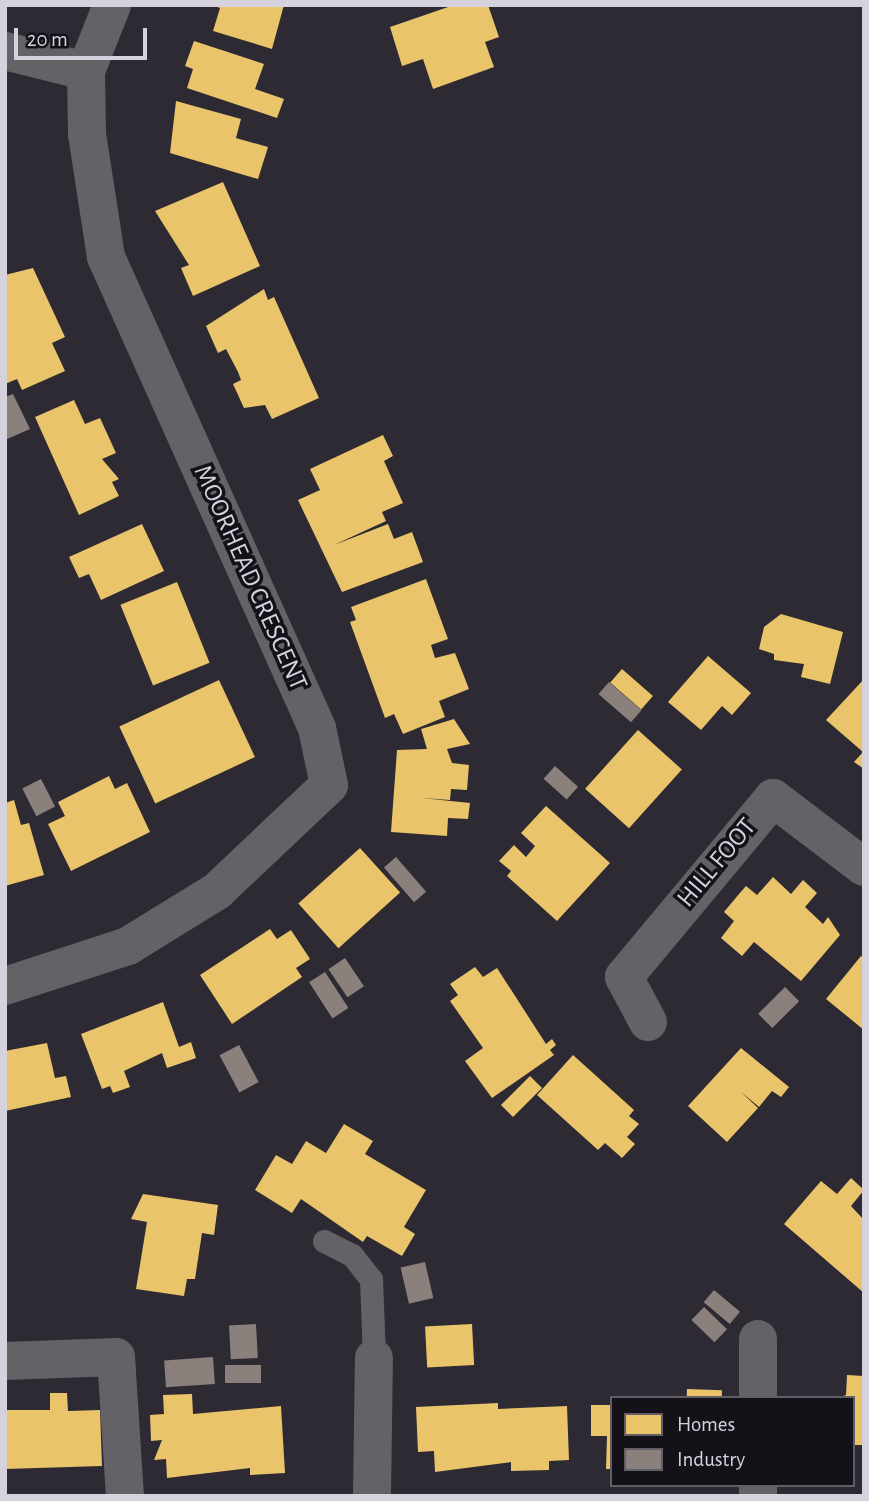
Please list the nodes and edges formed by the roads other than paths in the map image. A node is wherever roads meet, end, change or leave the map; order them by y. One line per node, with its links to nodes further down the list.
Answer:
1 (112, 5): 3 (street, MOORHEAD CRESCENT)
2 (5, 51): 3 (street)
3 (86, 71): 5 (street, MOORHEAD CRESCENT)
4 (864, 867): 6 (street, HILL FOOT)
5 (5, 986)
6 (648, 1022)
7 (324, 1241): 9 (lane)
8 (758, 1339): 11 (street)
9 (374, 1358): 13 (street)
10 (5, 1361): 12 (street)
11 (758, 1396)
12 (125, 1496)
13 (372, 1496)

